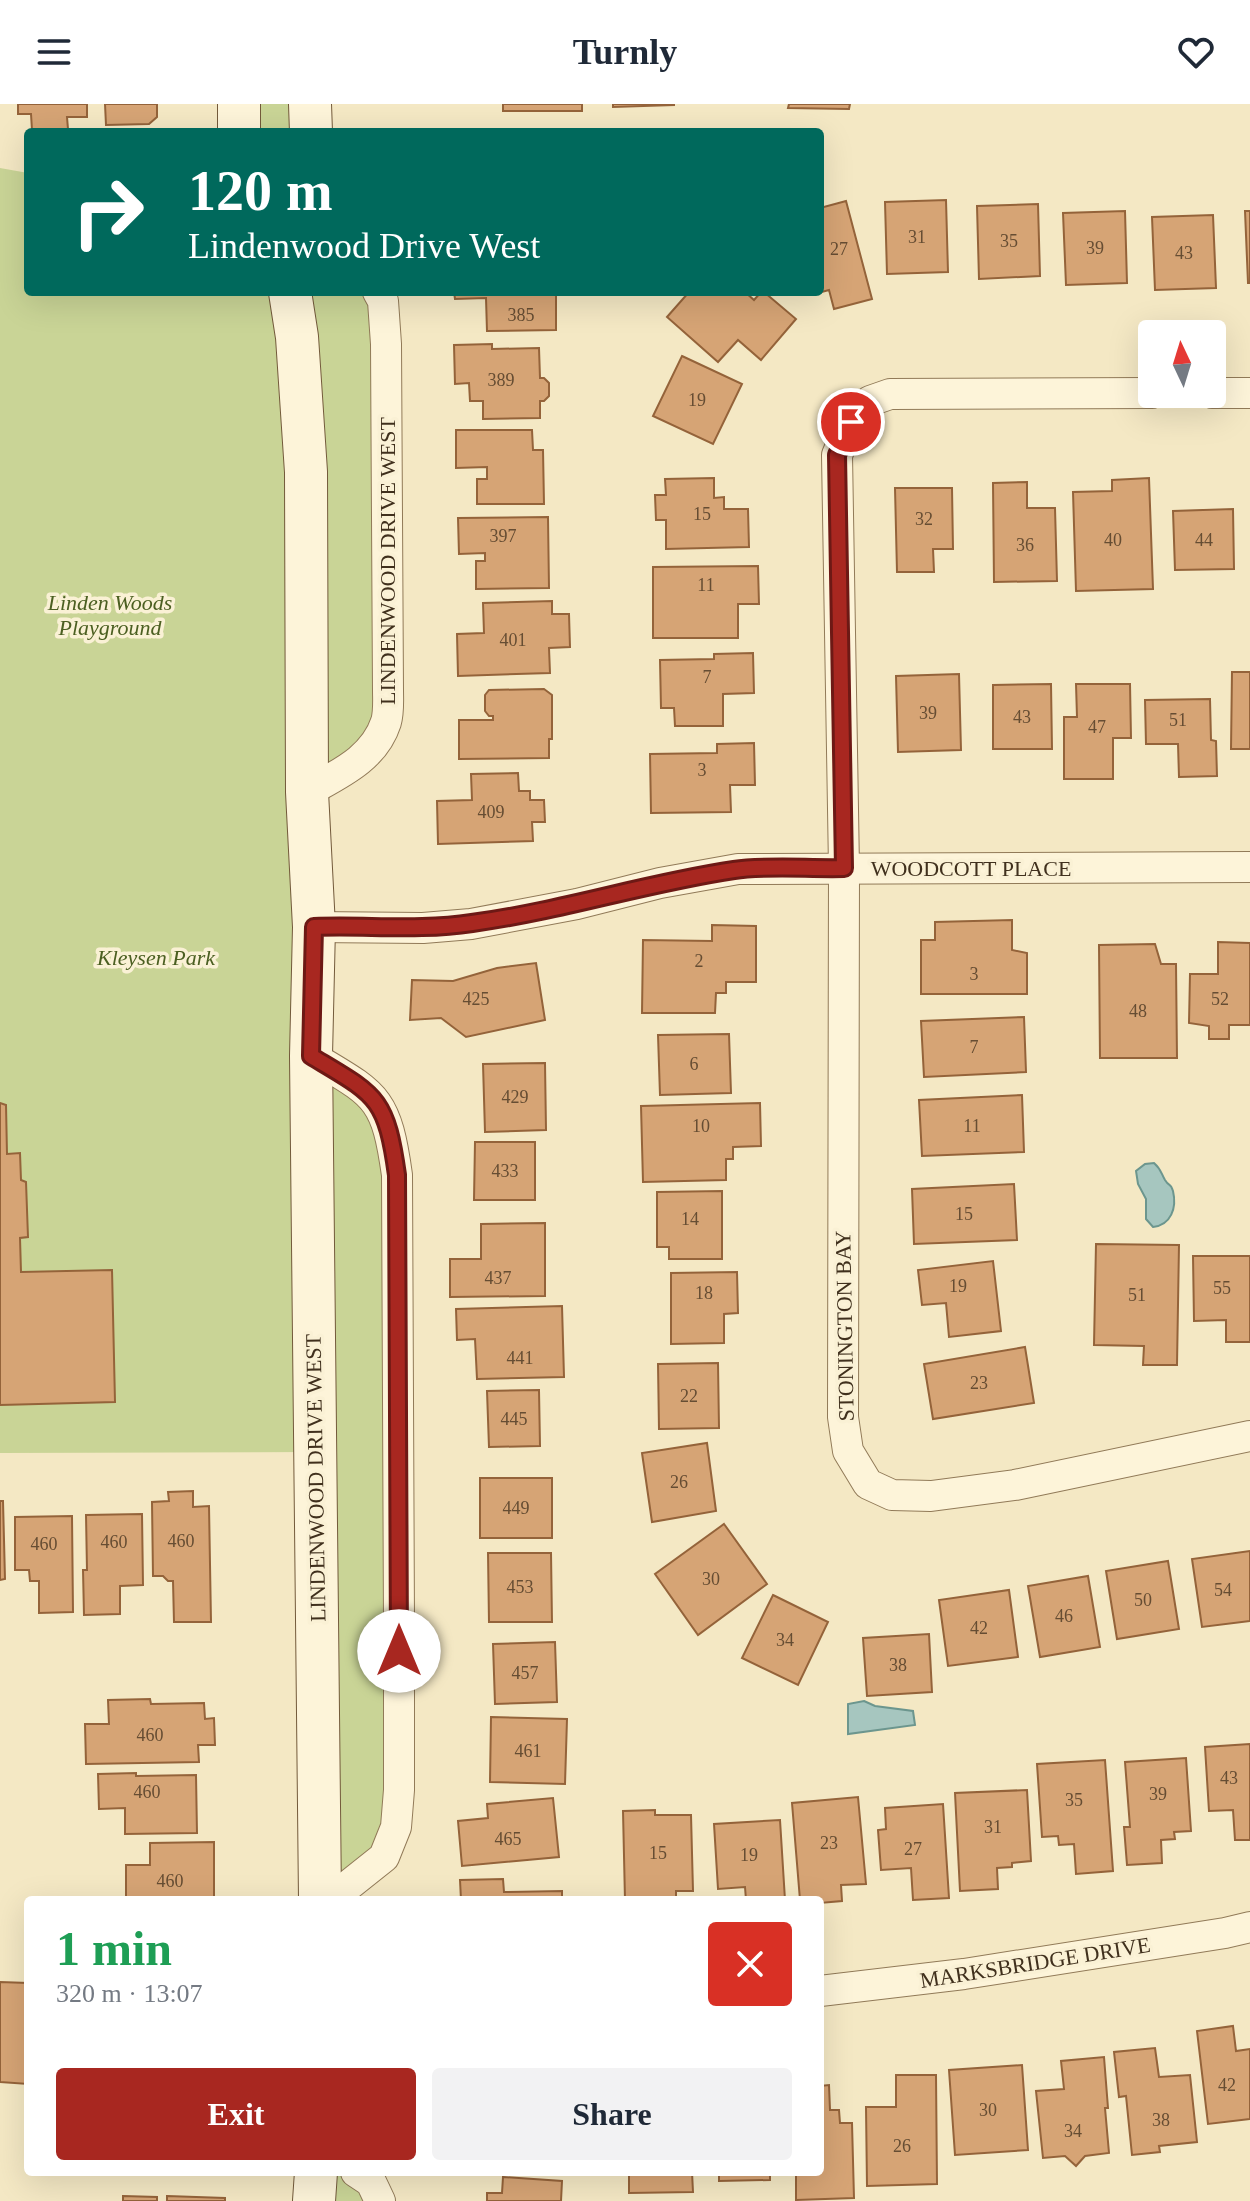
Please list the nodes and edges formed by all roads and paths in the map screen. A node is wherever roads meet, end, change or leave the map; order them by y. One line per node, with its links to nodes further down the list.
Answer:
1 (239, 104): 3 (street)
2 (310, 104): 4 (street)
3 (239, 128)
4 (311, 128)
5 (291, 296): 10 (street, LINDENWOOD DRIVE WEST)
6 (380, 296): 10 (street, LINDENWOOD DRIVE WEST)
7 (1138, 393): 12 (street, STONINGTON BAY)
8 (1226, 393): 9 (street)
9 (1250, 393)
10 (307, 792): 13 (street, LINDENWOOD DRIVE WEST)
11 (1250, 867): 12 (street, WOODCOTT PLACE)
12 (844, 868): 13 (street, WOODCOTT PLACE); 15 (street, STONINGTON BAY)
13 (314, 927): 14 (street, LINDENWOOD DRIVE WEST)
14 (311, 1056): 16 (street, LINDENWOOD DRIVE WEST); 17 (street)
15 (1250, 1436)
16 (320, 1896)
17 (335, 1896)
18 (1250, 1927): 19 (street, MARKSBRIDGE DRIVE)
19 (824, 1991)
20 (316, 2176): 22 (street)
21 (362, 2176): 23 (street)
22 (314, 2201)
23 (380, 2201)

